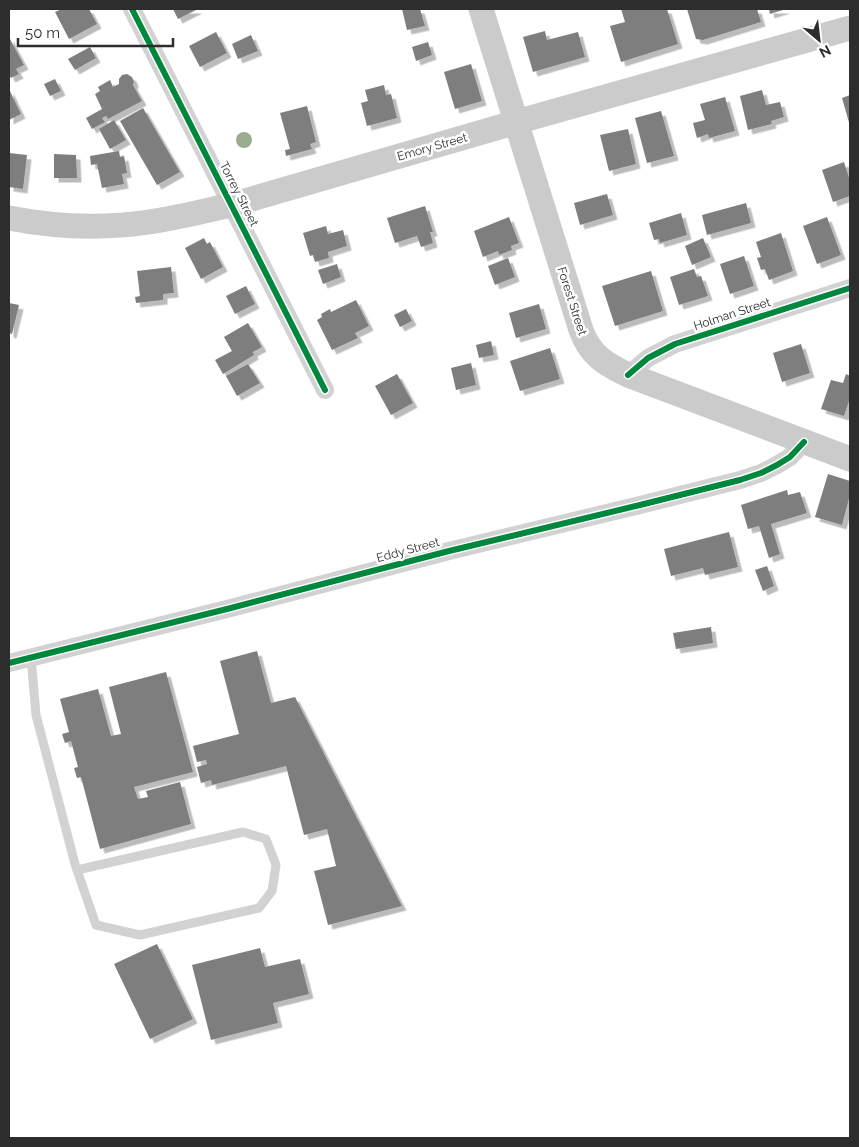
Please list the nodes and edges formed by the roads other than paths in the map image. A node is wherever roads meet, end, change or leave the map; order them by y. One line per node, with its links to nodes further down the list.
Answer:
1 (132, 9): 5 (street, Torrey Street)
2 (481, 9): 4 (main road, Forest Street)
3 (850, 28): 4 (main road, Emory Street)
4 (516, 122): 5 (main road, Emory Street); 8 (main road, Forest Street)
5 (231, 205): 6 (main road, Emory Street); 9 (street, Torrey Street)
6 (9, 218)
7 (850, 288): 8 (street, Holman Street)
8 (628, 375): 10 (main road, Forest Street)
9 (325, 390)
10 (804, 442): 11 (main road, Forest Street); 12 (street, Eddy Street)
11 (850, 459)
12 (31, 657): 13 (street, Eddy Street); 14 (lane)
13 (9, 663)
14 (77, 870): 14 (lane)

